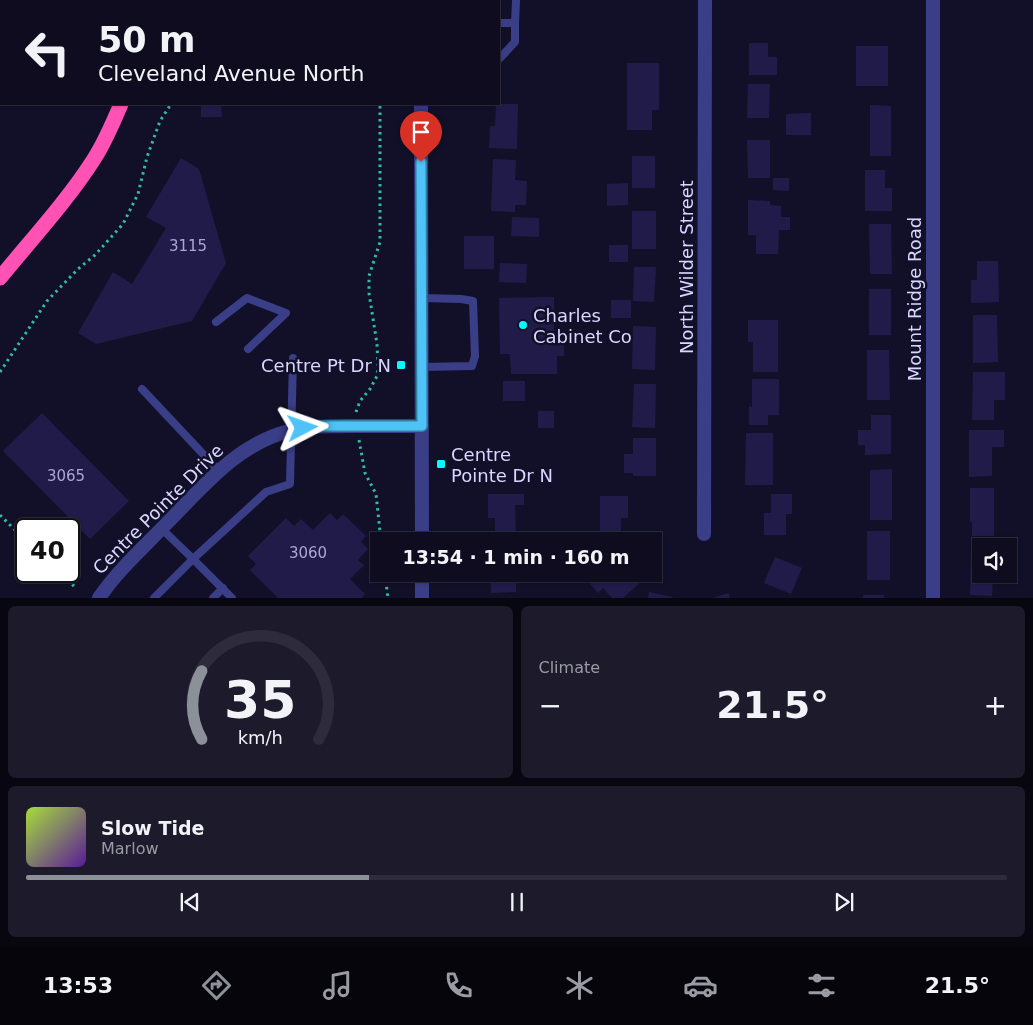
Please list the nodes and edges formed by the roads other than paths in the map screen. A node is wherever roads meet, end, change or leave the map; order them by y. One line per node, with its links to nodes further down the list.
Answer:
1 (516, 0): 5 (lane)
2 (705, 0): 21 (street, North Wilder Street)
3 (933, 0): 30 (street, Mount Ridge Road)
4 (500, 23): 5 (lane)
5 (515, 23): 6 (lane)
6 (500, 58)
7 (121, 105): 9 (highway)
8 (421, 105): 10 (street)
9 (0, 278)
10 (422, 298): 14 (street); 14 (lane)
11 (216, 322): 12 (lane)
12 (248, 349)
13 (293, 358): 17 (lane)
14 (422, 367): 16 (street)
15 (142, 389): 18 (lane)
16 (422, 426): 17 (street, Centre Pointe Drive); 20 (street)
17 (290, 430): 18 (street, Centre Pointe Drive); 22 (lane)
18 (219, 471): 19 (street, Centre Pointe Drive)
19 (162, 529): 22 (lane); 25 (street, Centre Pointe Drive)
20 (422, 532)
21 (704, 534)
22 (193, 559): 24 (lane); 26 (lane)
23 (422, 582): 29 (street)
24 (222, 588): 27 (lane); 28 (lane)
25 (99, 598)
26 (154, 598)
27 (213, 598)
28 (232, 598)
29 (422, 598)
30 (933, 598)

